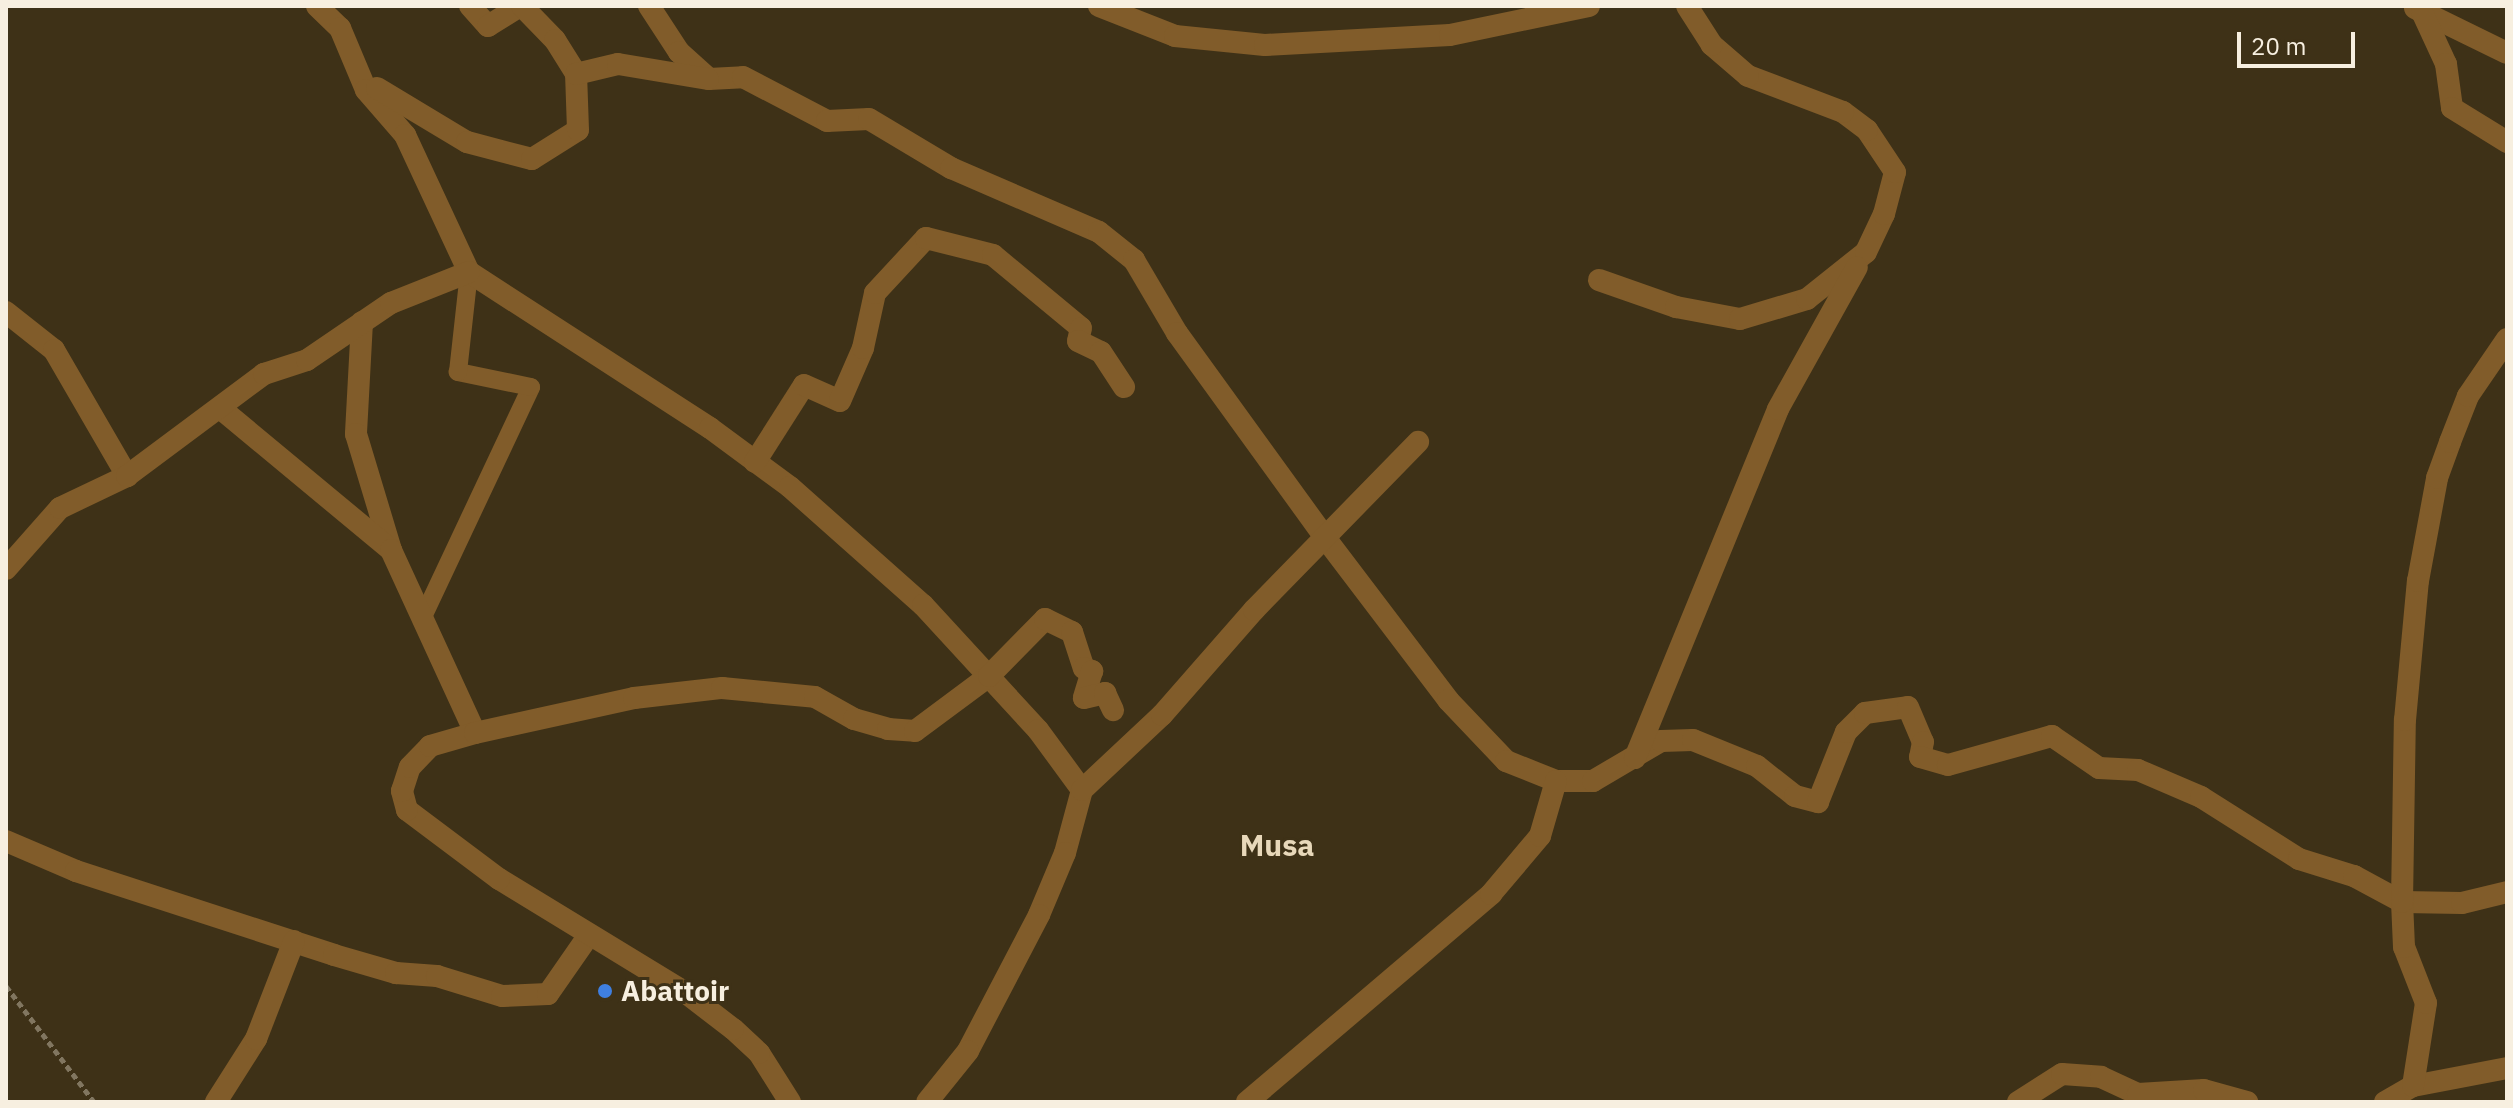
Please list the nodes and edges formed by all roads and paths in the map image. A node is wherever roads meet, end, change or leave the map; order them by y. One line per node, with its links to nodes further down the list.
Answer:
1 (317, 6): 11 (street)
2 (470, 6): 3 (street)
3 (521, 6): 10 (street)
4 (649, 6): 12 (street)
5 (1099, 6): 6 (street)
6 (1589, 6)
7 (1687, 6): 14 (street)
8 (2417, 9): 9 (street); 13 (street)
9 (2507, 53)
10 (576, 74): 11 (street); 12 (street)
11 (359, 76): 15 (street)
12 (709, 79): 25 (street)
13 (2507, 142)
14 (1866, 252): 16 (street); 32 (street)
15 (469, 272): 18 (street); 23 (street); 28 (lane)
16 (1599, 280)
17 (6, 312): 24 (street)
18 (362, 322): 21 (street); 26 (street)
19 (2507, 339): 37 (street)
20 (1124, 387): 23 (street)
21 (220, 408): 24 (street); 26 (street)
22 (1418, 442): 25 (street)
23 (755, 462): 29 (street)
24 (127, 476): 27 (street)
25 (1326, 539): 33 (street); 34 (street)
26 (391, 550): 28 (street)
27 (6, 569)
28 (422, 619): 31 (street)
29 (989, 676): 30 (street); 31 (street); 34 (street)
30 (1113, 710)
31 (475, 733): 38 (street)
32 (1635, 758): 33 (street); 37 (street)
33 (1556, 781): 47 (street)
34 (1082, 790): 46 (street)
35 (6, 841): 39 (street)
36 (2507, 892): 37 (street)
37 (2402, 902): 42 (street)
38 (589, 935): 39 (street); 45 (street)
39 (294, 941): 44 (street)
40 (6, 986): 43 (path)
41 (2507, 1068): 42 (street)
42 (2413, 1086): 50 (street)
43 (94, 1102)
44 (216, 1102)
45 (790, 1102)
46 (927, 1102)
47 (1247, 1102)
48 (2018, 1102): 49 (street)
49 (2247, 1102)
50 (2385, 1102)

